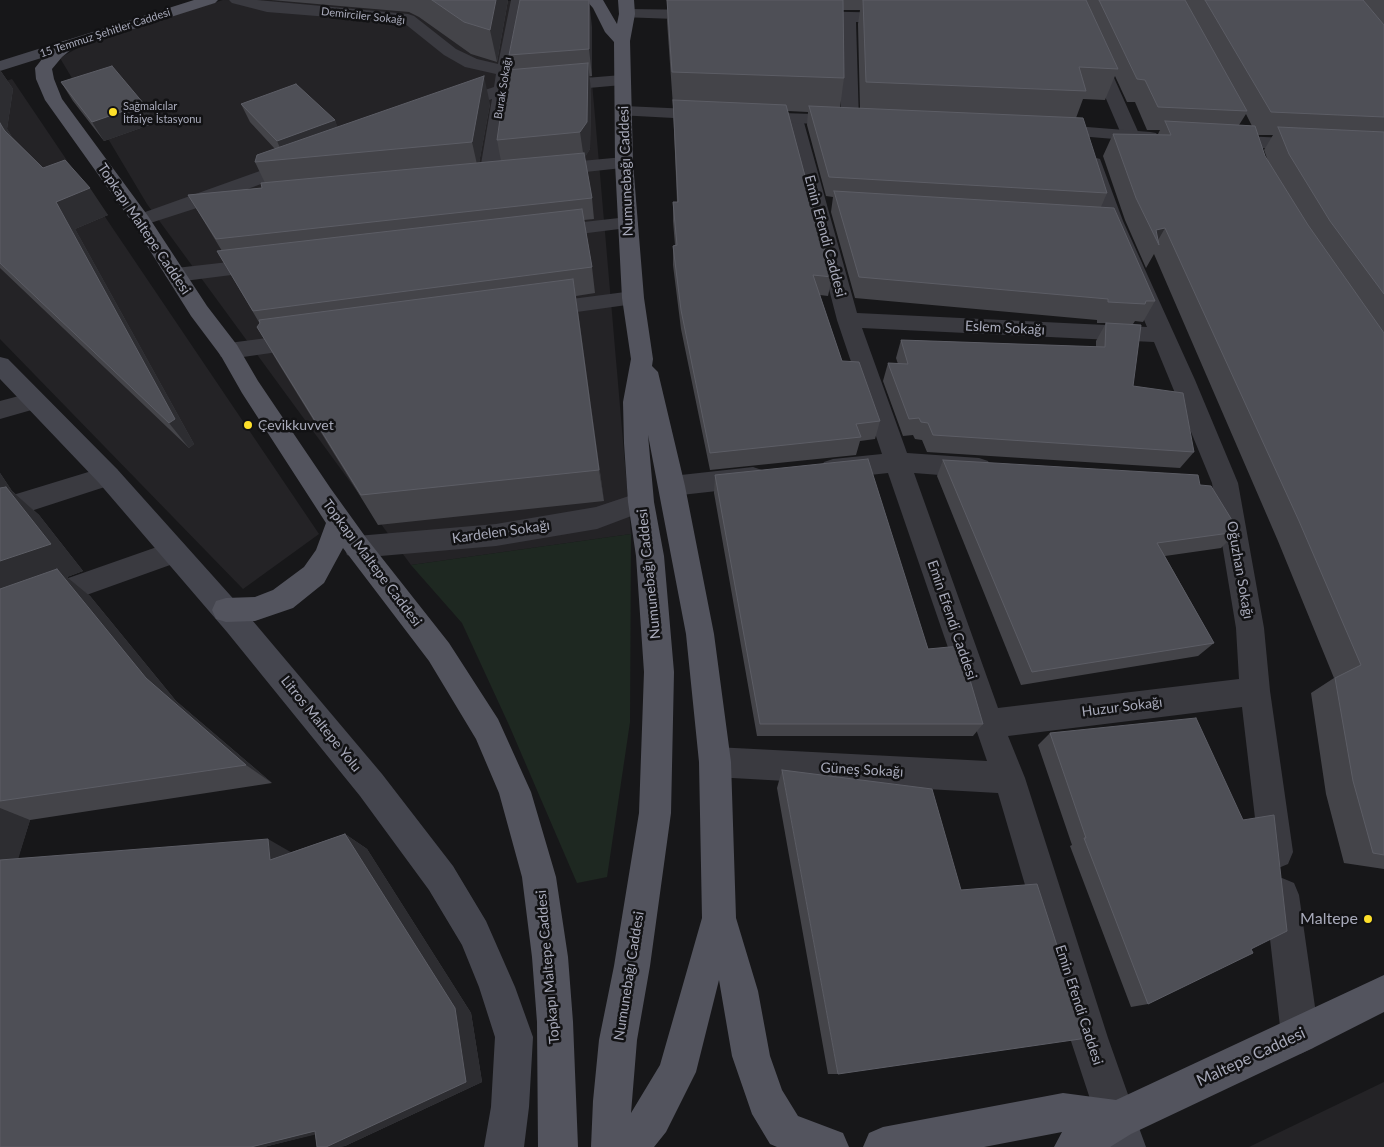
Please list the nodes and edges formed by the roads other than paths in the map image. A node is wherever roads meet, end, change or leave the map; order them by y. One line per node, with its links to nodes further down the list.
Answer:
1 (210, 0): 14 (main road, 15 Temmuz Şehitler Caddesi)
2 (237, 0): 16 (street, Demirciler Sokağı)
3 (519, 0): 16 (street, Burak Sokağı)
4 (594, 0): 13 (main road)
5 (1068, 0): 12 (street)
6 (627, 7): 7 (street); 13 (main road, Numunebağı Caddesi)
7 (714, 15)
8 (790, 16): 9 (street)
9 (848, 17): 10 (street); 22 (street)
10 (916, 19)
11 (1062, 23): 12 (street)
12 (1082, 24): 26 (street)
13 (622, 41): 17 (main road, Numunebağı Caddesi)
14 (67, 45): 15 (main road, 15 Temmuz Şehitler Caddesi); 36 (main road, Topkapı Maltepe Caddesi)
15 (0, 66)
16 (505, 71): 18 (street, Burak Sokağı)
17 (622, 80): 18 (street); 19 (main road, Numunebağı Caddesi)
18 (503, 90): 20 (street); 32 (street, Burak Sokağı)
19 (624, 111): 21 (street); 31 (main road, Numunebağı Caddesi)
20 (432, 114)
21 (794, 119): 22 (street); 43 (street, Emin Efendi Caddesi)
22 (850, 121): 23 (street)
23 (869, 122)
24 (1035, 128): 25 (street)
25 (1084, 130): 26 (street); 44 (street, Oğuzhan Sokağı)
26 (1131, 136): 27 (street)
27 (1170, 138)
28 (1210, 140): 29 (street)
29 (1326, 146)
30 (313, 158): 35 (street)
31 (624, 163): 32 (street); 37 (main road, Numunebağı Caddesi)
32 (489, 176): 33 (street)
33 (469, 178)
34 (262, 198): 35 (street)
35 (193, 203): 36 (street)
36 (141, 220): 40 (main road, Topkapı Maltepe Caddesi)
37 (628, 223): 38 (street); 41 (main road, Numunebağı Caddesi)
38 (530, 234)
39 (284, 262): 40 (street)
40 (176, 275): 46 (main road, Topkapı Maltepe Caddesi)
41 (633, 298): 42 (street); 47 (main road, Numunebağı Caddesi)
42 (525, 312)
43 (848, 320): 44 (street, Eslem Sokağı); 51 (street, Emin Efendi Caddesi)
44 (1162, 335): 57 (street, Oğuzhan Sokağı)
45 (328, 338): 46 (street)
46 (229, 351): 61 (main road, Topkapı Maltepe Caddesi)
47 (642, 359): 58 (main road); 59 (main road, Numunebağı Caddesi)
48 (0, 365): 49 (main road, Litros Maltepe Yolu)
49 (34, 402): 50 (street); 55 (main road, Litros Maltepe Yolu)
50 (0, 410)
51 (897, 462): 52 (street); 53 (street); 66 (street, Emin Efendi Caddesi)
52 (1000, 469)
53 (811, 471)
54 (773, 475): 58 (street)
55 (108, 476): 60 (street); 62 (main road, Litros Maltepe Yolu)
56 (1196, 481): 57 (street)
57 (1225, 483): 65 (street, Oğuzhan Sokağı)
58 (672, 486): 67 (main road)
59 (642, 502): 61 (street, Kardelen Sokağı); 75 (main road, Numunebağı Caddesi)
60 (0, 510)
61 (348, 535): 63 (main road); 74 (main road, Topkapı Maltepe Caddesi)
62 (174, 552): 63 (main road, Litros Maltepe Yolu); 64 (street)
63 (226, 610): 73 (main road, Litros Maltepe Yolu)
64 (0, 614)
65 (1255, 691): 66 (street, Huzur Sokağı); 71 (street, Oğuzhan Sokağı)
66 (988, 724): 68 (street, Emin Efendi Caddesi)
67 (715, 762): 68 (street, Güneş Sokağı); 69 (main road)
68 (1009, 778): 72 (street, Emin Efendi Caddesi)
69 (719, 918): 76 (main road); 77 (main road)
70 (1384, 993): 71 (main road, Maltepe Caddesi)
71 (1300, 1035): 72 (main road, Maltepe Caddesi)
72 (1122, 1133): 78 (main road); 79 (main road, Maltepe Caddesi)
73 (504, 1147)
74 (558, 1147)
75 (611, 1147)
76 (630, 1147)
77 (829, 1147)
78 (883, 1147)
79 (1074, 1147)

